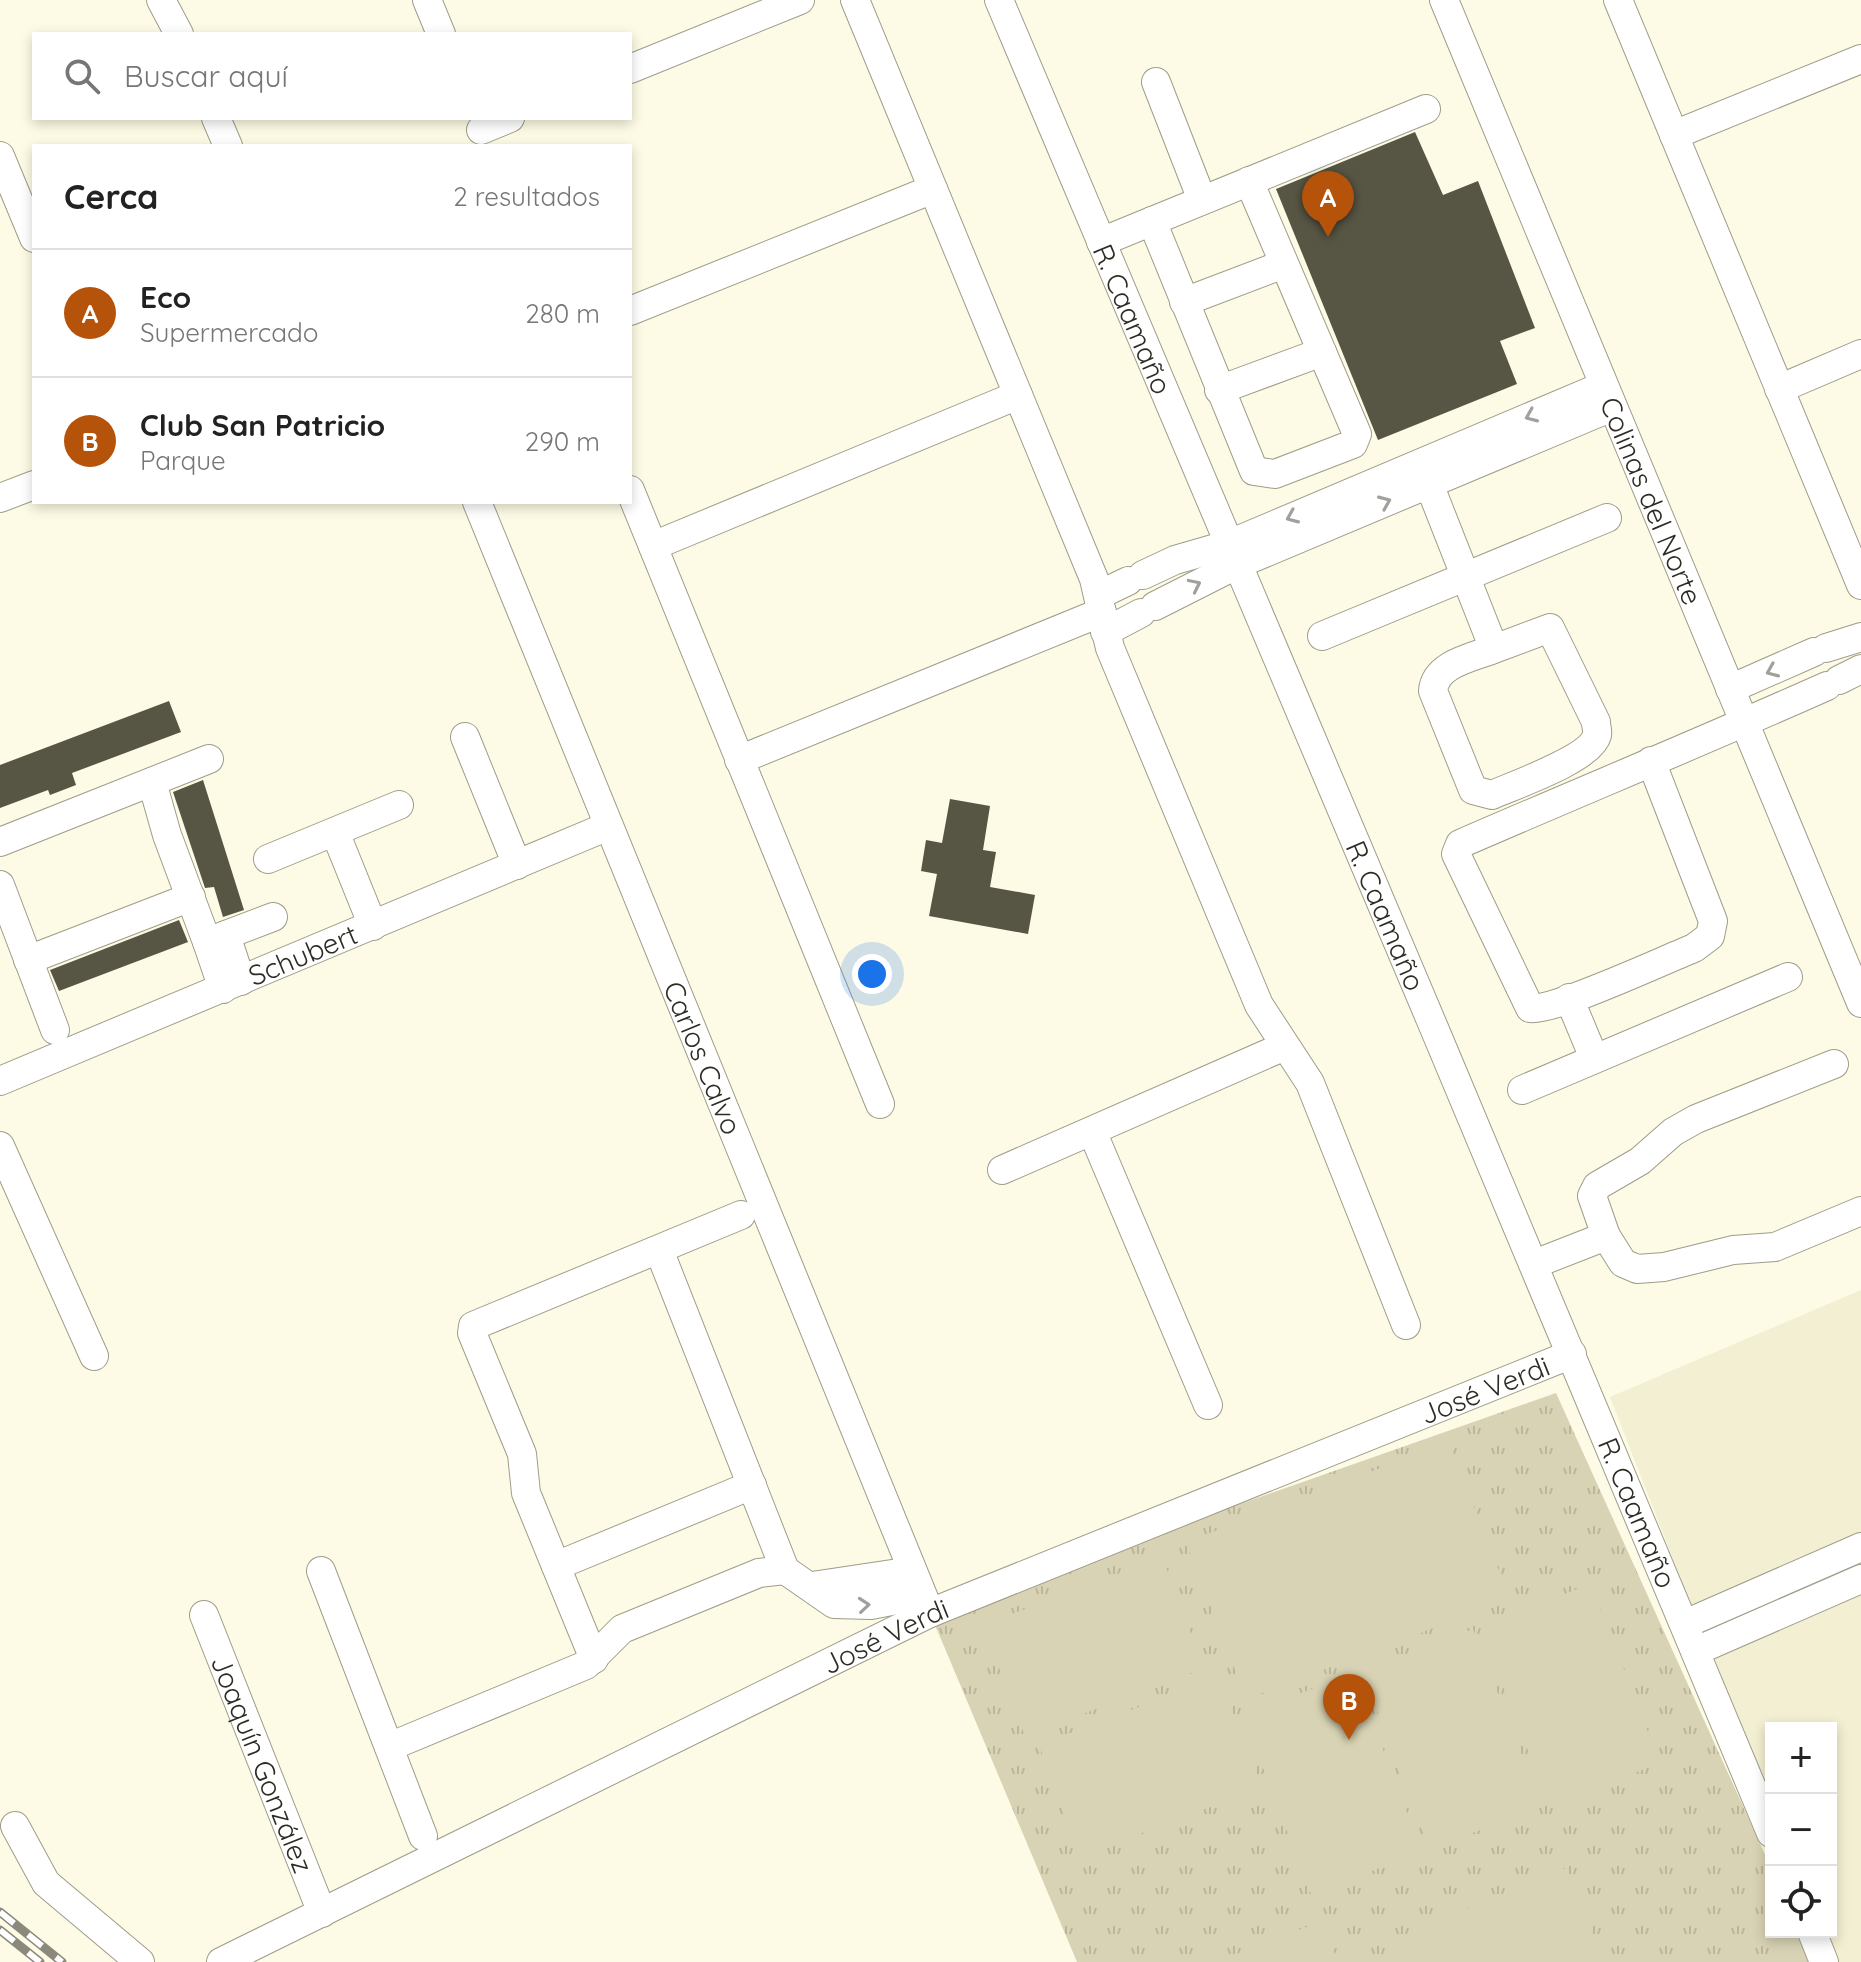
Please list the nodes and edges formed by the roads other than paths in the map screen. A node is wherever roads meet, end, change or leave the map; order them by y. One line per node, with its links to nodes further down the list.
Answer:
1 (161, 0): 8 (street)
2 (427, 0): 9 (street)
3 (800, 0): 11 (street)
4 (855, 0): 21 (street)
5 (999, 0): 25 (street, R. Caamaño)
6 (1444, 0): 34 (street, Colinas del Norte)
7 (1618, 0): 17 (street)
8 (178, 32)
9 (440, 32)
10 (1861, 59): 17 (street)
11 (632, 68)
12 (1156, 82): 22 (street)
13 (1426, 109): 20 (street)
14 (217, 120): 18 (street)
15 (506, 120): 16 (street)
16 (481, 131)
17 (1674, 135): 31 (street)
18 (227, 144)
19 (0, 156): 24 (street)
20 (1249, 181): 22 (street); 26 (street)
21 (933, 189): 28 (street); 33 (street)
22 (1202, 200): 23 (street)
23 (1152, 221): 25 (street); 27 (street)
24 (32, 233)
25 (1101, 242): 42 (street, R. Caamaño)
26 (1284, 264): 27 (street); 29 (street)
27 (1184, 302): 32 (street)
28 (632, 310)
29 (1322, 352): 32 (street); 32 (street)
30 (1861, 354): 31 (street)
31 (1779, 389): 44 (street)
32 (1219, 390)
33 (1018, 395): 41 (street); 45 (street)
34 (1608, 396): 35 (street); 42 (street, one-way to 42); 51 (street, Colinas del Norte)
35 (1429, 484): 42 (street, one-way to 35); 43 (street)
36 (32, 486): 38 (street)
37 (632, 495): 41 (street)
38 (0, 498)
39 (478, 504): 59 (street, Carlos Calvo)
40 (1607, 518): 43 (street)
41 (653, 546): 55 (street)
42 (1231, 555): 45 (street, one-way to 42); 45 (street); 88 (street, R. Caamaño)
43 (1466, 579): 46 (street); 48 (street)
44 (1861, 585)
45 (1102, 613): 55 (street); 75 (street)
46 (1322, 636)
47 (1861, 637): 51 (street, one-way to 51)
48 (1494, 649): 48 (street)
49 (1842, 678): 52 (street)
50 (530, 689): 59 (street)
51 (1730, 689): 52 (street, Colinas del Norte)
52 (1744, 723): 56 (street); 73 (street, Colinas del Norte)
53 (465, 737): 63 (street)
54 (209, 759): 57 (street)
55 (739, 760): 80 (street)
56 (1651, 761): 72 (street); 72 (street)
57 (152, 782): 61 (street); 65 (street)
58 (399, 805): 60 (street)
59 (598, 830): 63 (street, Schubert); 99 (street, Carlos Calvo)
60 (335, 832): 62 (street); 67 (street)
61 (0, 842)
62 (268, 859)
63 (517, 865): 67 (street, Schubert)
64 (0, 885): 69 (street)
65 (191, 897): 68 (street); 69 (street)
66 (273, 917): 68 (street)
67 (373, 926): 71 (street, Schubert)
68 (216, 938): 71 (street)
69 (28, 960): 74 (street)
70 (1788, 977): 76 (street)
71 (232, 985): 78 (street, Schubert)
72 (1569, 998): 76 (street)
73 (1861, 1003)
74 (55, 1030)
75 (1285, 1046): 81 (street); 89 (street)
76 (1594, 1058): 79 (street)
77 (1834, 1064): 86 (street)
78 (0, 1081)
79 (1522, 1090)
80 (880, 1104)
81 (1092, 1131): 83 (street); 92 (street)
82 (0, 1146): 91 (street)
83 (1002, 1170)
84 (1861, 1211): 86 (street)
85 (741, 1215): 87 (street)
86 (1606, 1236): 88 (street)
87 (659, 1250): 93 (street); 95 (street)
88 (1537, 1263): 90 (street, R. Caamaño)
89 (1406, 1325)
90 (1572, 1354): 99 (street, José Verdi); 101 (street, R. Caamaño)
91 (94, 1356)
92 (1208, 1405)
93 (752, 1485): 95 (street); 96 (street)
94 (1861, 1547): 101 (street)
95 (556, 1566): 103 (street)
96 (785, 1570): 99 (street); 103 (street)
97 (321, 1571): 104 (street)
98 (1861, 1579): 102 (street)
99 (921, 1593): 108 (street, José Verdi)
100 (204, 1615): 108 (street, Joaquín González)
101 (1685, 1624): 102 (street, R. Caamaño)
102 (1696, 1651): 105 (street, R. Caamaño)
103 (594, 1659): 104 (street)
104 (389, 1747): 107 (street)
105 (1765, 1818)
106 (15, 1826): 110 (street)
107 (423, 1836)
108 (322, 1913): 111 (street, José Verdi)
109 (1814, 1938): 112 (street)
110 (140, 1962)
111 (221, 1962)
112 (1824, 1962)

